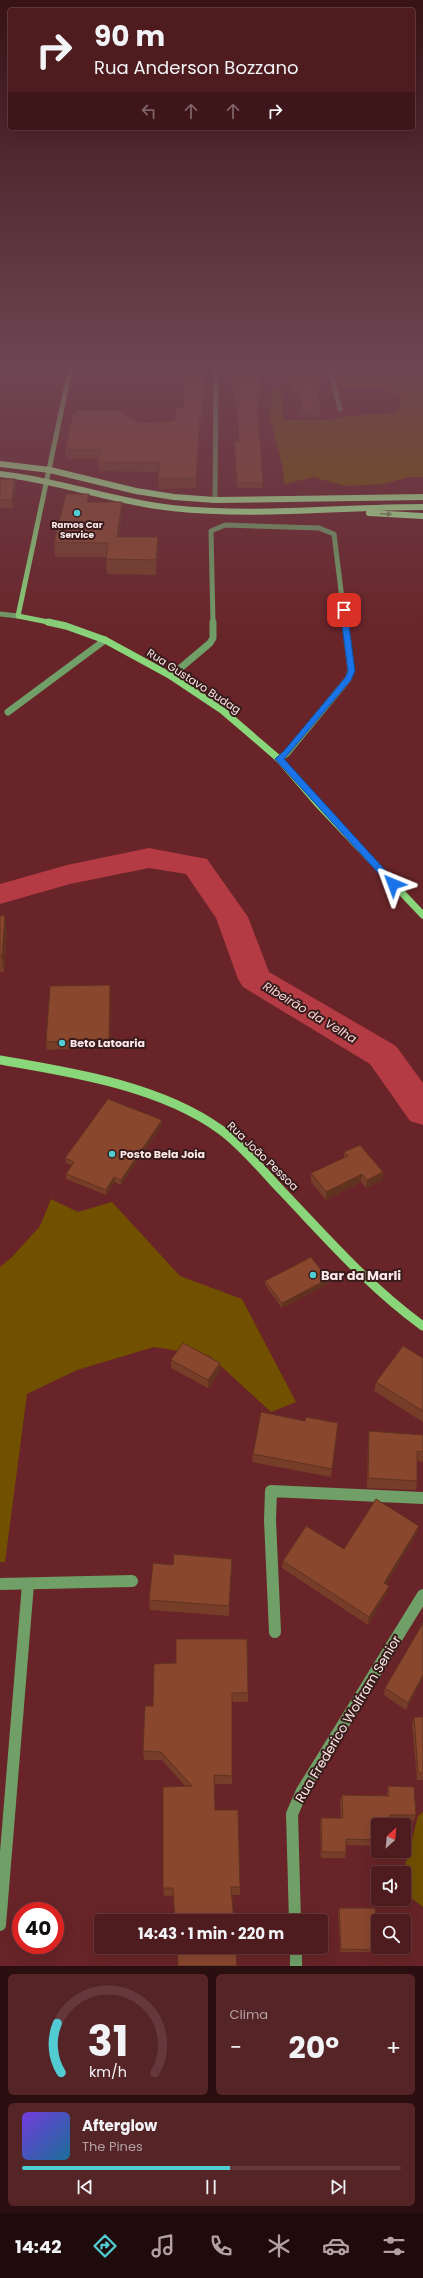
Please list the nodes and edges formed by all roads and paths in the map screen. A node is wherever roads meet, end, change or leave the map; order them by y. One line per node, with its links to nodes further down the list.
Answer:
1 (52, 462): 4 (street)
2 (215, 462): 10 (street)
3 (0, 464): 4 (main road)
4 (50, 470): 6 (street); 10 (main road)
5 (0, 474): 6 (main road)
6 (47, 481): 12 (main road); 15 (street)
7 (423, 493): 8 (main road)
8 (379, 496): 9 (main road); 10 (main road)
9 (423, 497)
10 (215, 500)
11 (423, 507): 12 (main road)
12 (305, 510): 13 (main road, one-way to 13)
13 (423, 516)
14 (0, 614): 15 (street, Rua Gustavo Budag)
15 (18, 616): 16 (street, Rua Gustavo Budag)
16 (105, 640): 17 (street, Rua Gustavo Budag); 18 (street)
17 (171, 676): 19 (street, Rua Gustavo Budag); 19 (street)
18 (8, 712)
19 (279, 759): 20 (street, Rua Gustavo Budag)
20 (422, 911)
21 (0, 1060): 22 (street, Rua João Pessoa)
22 (423, 1326)
23 (423, 1498): 28 (street)
24 (132, 1581): 26 (street)
25 (0, 1584): 26 (street)
26 (28, 1584): 30 (street)
27 (423, 1595): 29 (street, Rua Frederico Wolfram Senior)
28 (275, 1632)
29 (295, 1914)
30 (0, 1925)
31 (296, 1954): 32 (street)
32 (296, 1966)

